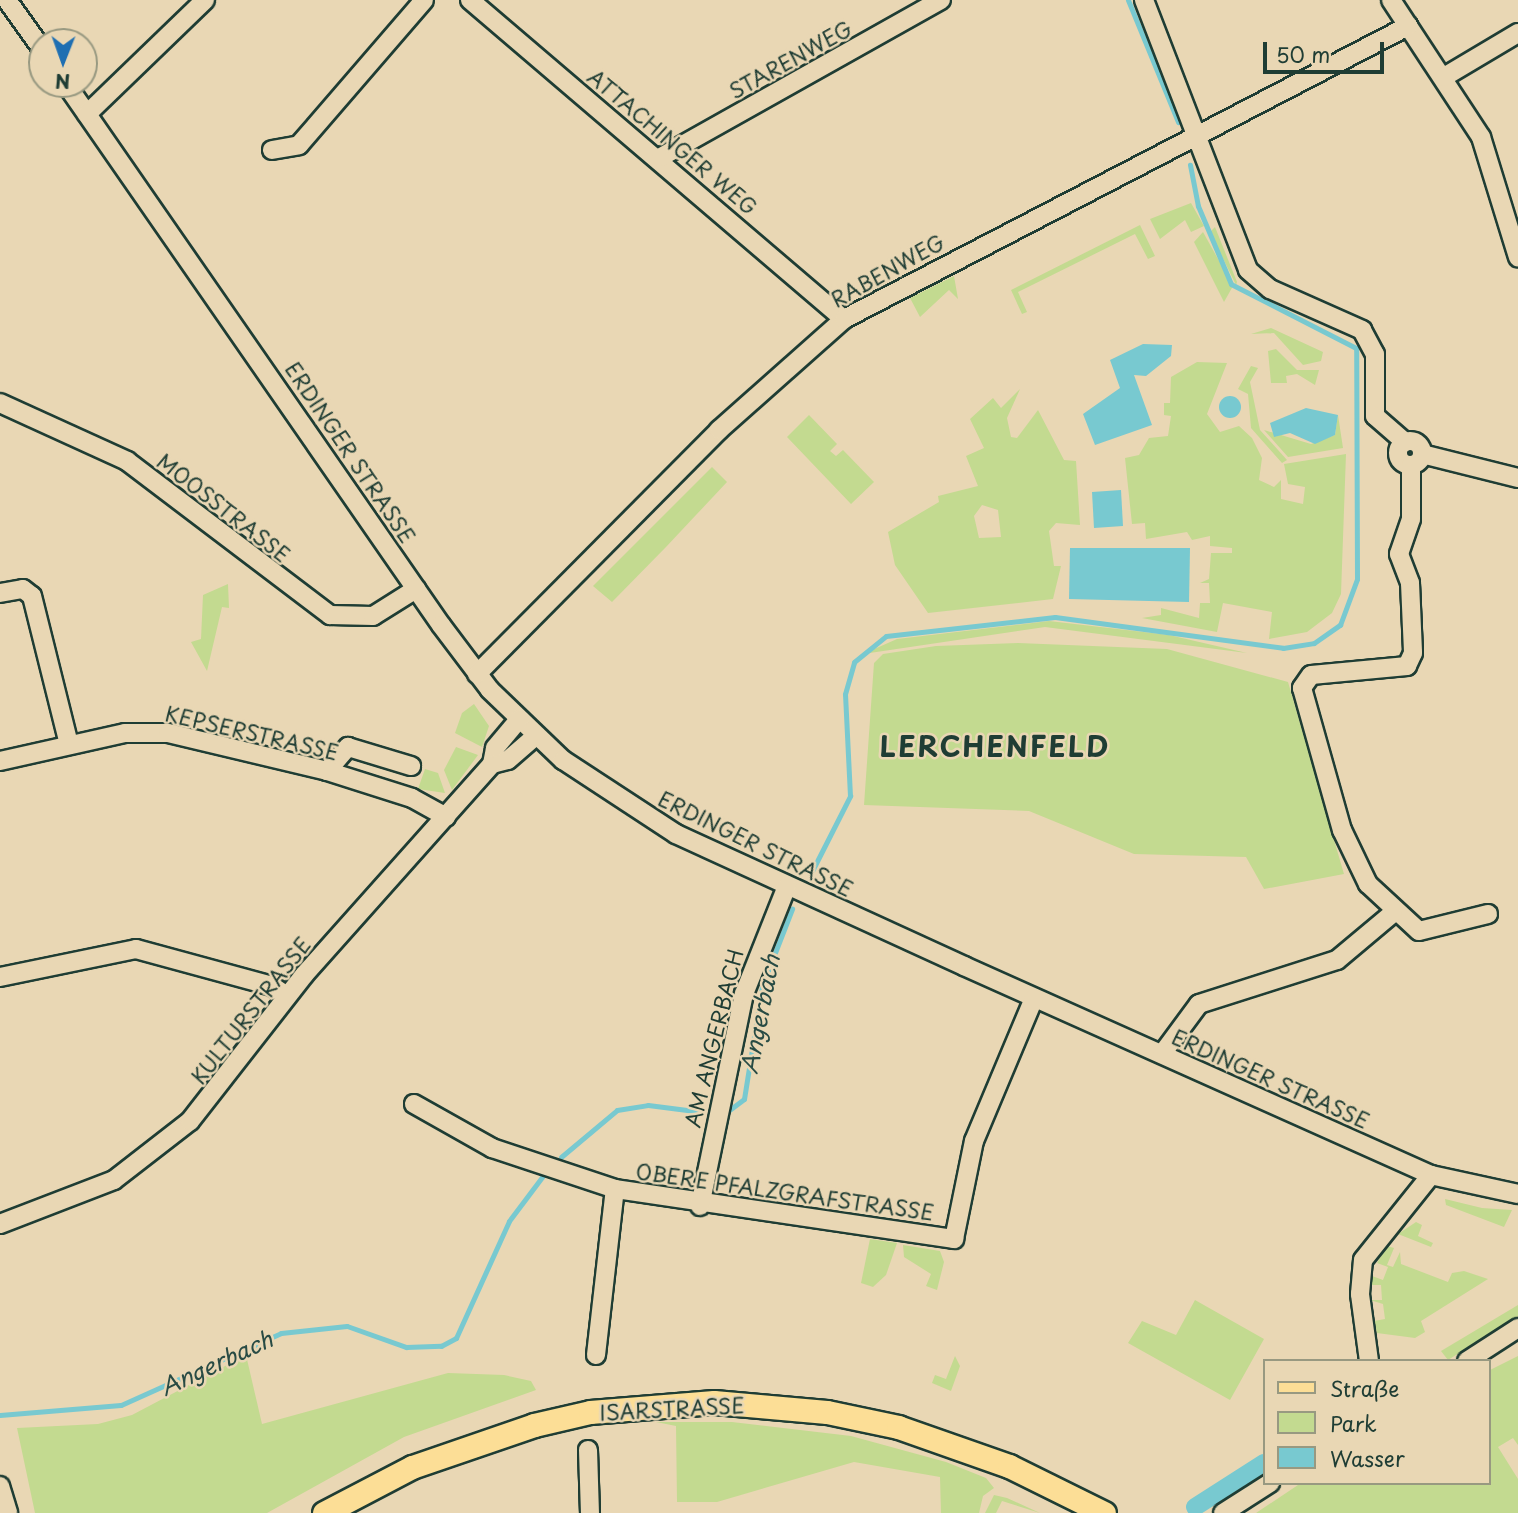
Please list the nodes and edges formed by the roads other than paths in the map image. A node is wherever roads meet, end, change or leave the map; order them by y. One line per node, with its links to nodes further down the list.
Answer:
1 (7, 0): 9 (street)
2 (205, 0): 13 (street)
3 (424, 0): 15 (street)
4 (470, 0): 16 (street, ATTACHINGER WEG)
5 (941, 0): 16 (street, STARENWEG)
6 (1144, 0): 14 (street)
7 (1391, 0): 8 (street)
8 (1408, 26): 11 (street); 14 (street, RABENWEG)
9 (28, 29)
10 (1518, 33): 11 (street)
11 (1444, 77): 17 (street)
12 (76, 98): 13 (street, ERDINGER STRASSE)
13 (87, 114): 22 (street, ERDINGER STRASSE)
14 (1198, 139): 18 (street, RABENWEG); 20 (street)
15 (272, 150)
16 (661, 157): 18 (street, ATTACHINGER WEG)
17 (1518, 257)
18 (844, 318): 24 (street, RABENWEG)
19 (0, 403): 22 (street, MOOSSTRASSE)
20 (1416, 459): 21 (street); 34 (street)
21 (1518, 478)
22 (416, 589): 24 (street, ERDINGER STRASSE)
23 (0, 593): 27 (street)
24 (477, 674): 25 (street, ERDINGER STRASSE)
25 (519, 719): 26 (street, ERDINGER STRASSE); 29 (street, KULTURSTRASSE)
26 (536, 736): 29 (street, KULTURSTRASSE); 33 (street, ERDINGER STRASSE)
27 (69, 744): 28 (street, KEPSERSTRASSE); 31 (street, KEPSERSTRASSE)
28 (0, 761)
29 (492, 764): 32 (street, KULTURSTRASSE)
30 (411, 766): 31 (street)
31 (327, 771): 32 (street, KEPSERSTRASSE)
32 (446, 817): 37 (street, KULTURSTRASSE)
33 (788, 886): 38 (street, ERDINGER STRASSE); 44 (street, AM ANGERBACH)
34 (1393, 913): 35 (street); 39 (street)
35 (1488, 914)
36 (0, 977): 37 (street)
37 (287, 996): 45 (street, KULTURSTRASSE)
38 (1034, 998): 39 (street, ERDINGER STRASSE); 44 (street, OBERE PFALZGRAFSTRASSE)
39 (1162, 1054): 41 (street, ERDINGER STRASSE)
40 (414, 1104): 42 (street, OBERE PFALZGRAFSTRASSE)
41 (1431, 1175): 43 (street, ERDINGER STRASSE); 48 (street)
42 (615, 1189): 44 (street, OBERE PFALZGRAFSTRASSE); 47 (street)
43 (1518, 1194)
44 (700, 1206)
45 (0, 1224)
46 (1518, 1328): 49 (street)
47 (596, 1355)
48 (1369, 1359)
49 (1470, 1359)
50 (588, 1450): 55 (street)
51 (1267, 1485): 57 (street)
52 (0, 1486): 53 (street)
53 (8, 1513)
54 (324, 1513): 56 (main road, ISARSTRASSE)
55 (590, 1513)
56 (1104, 1513)
57 (1223, 1513)

